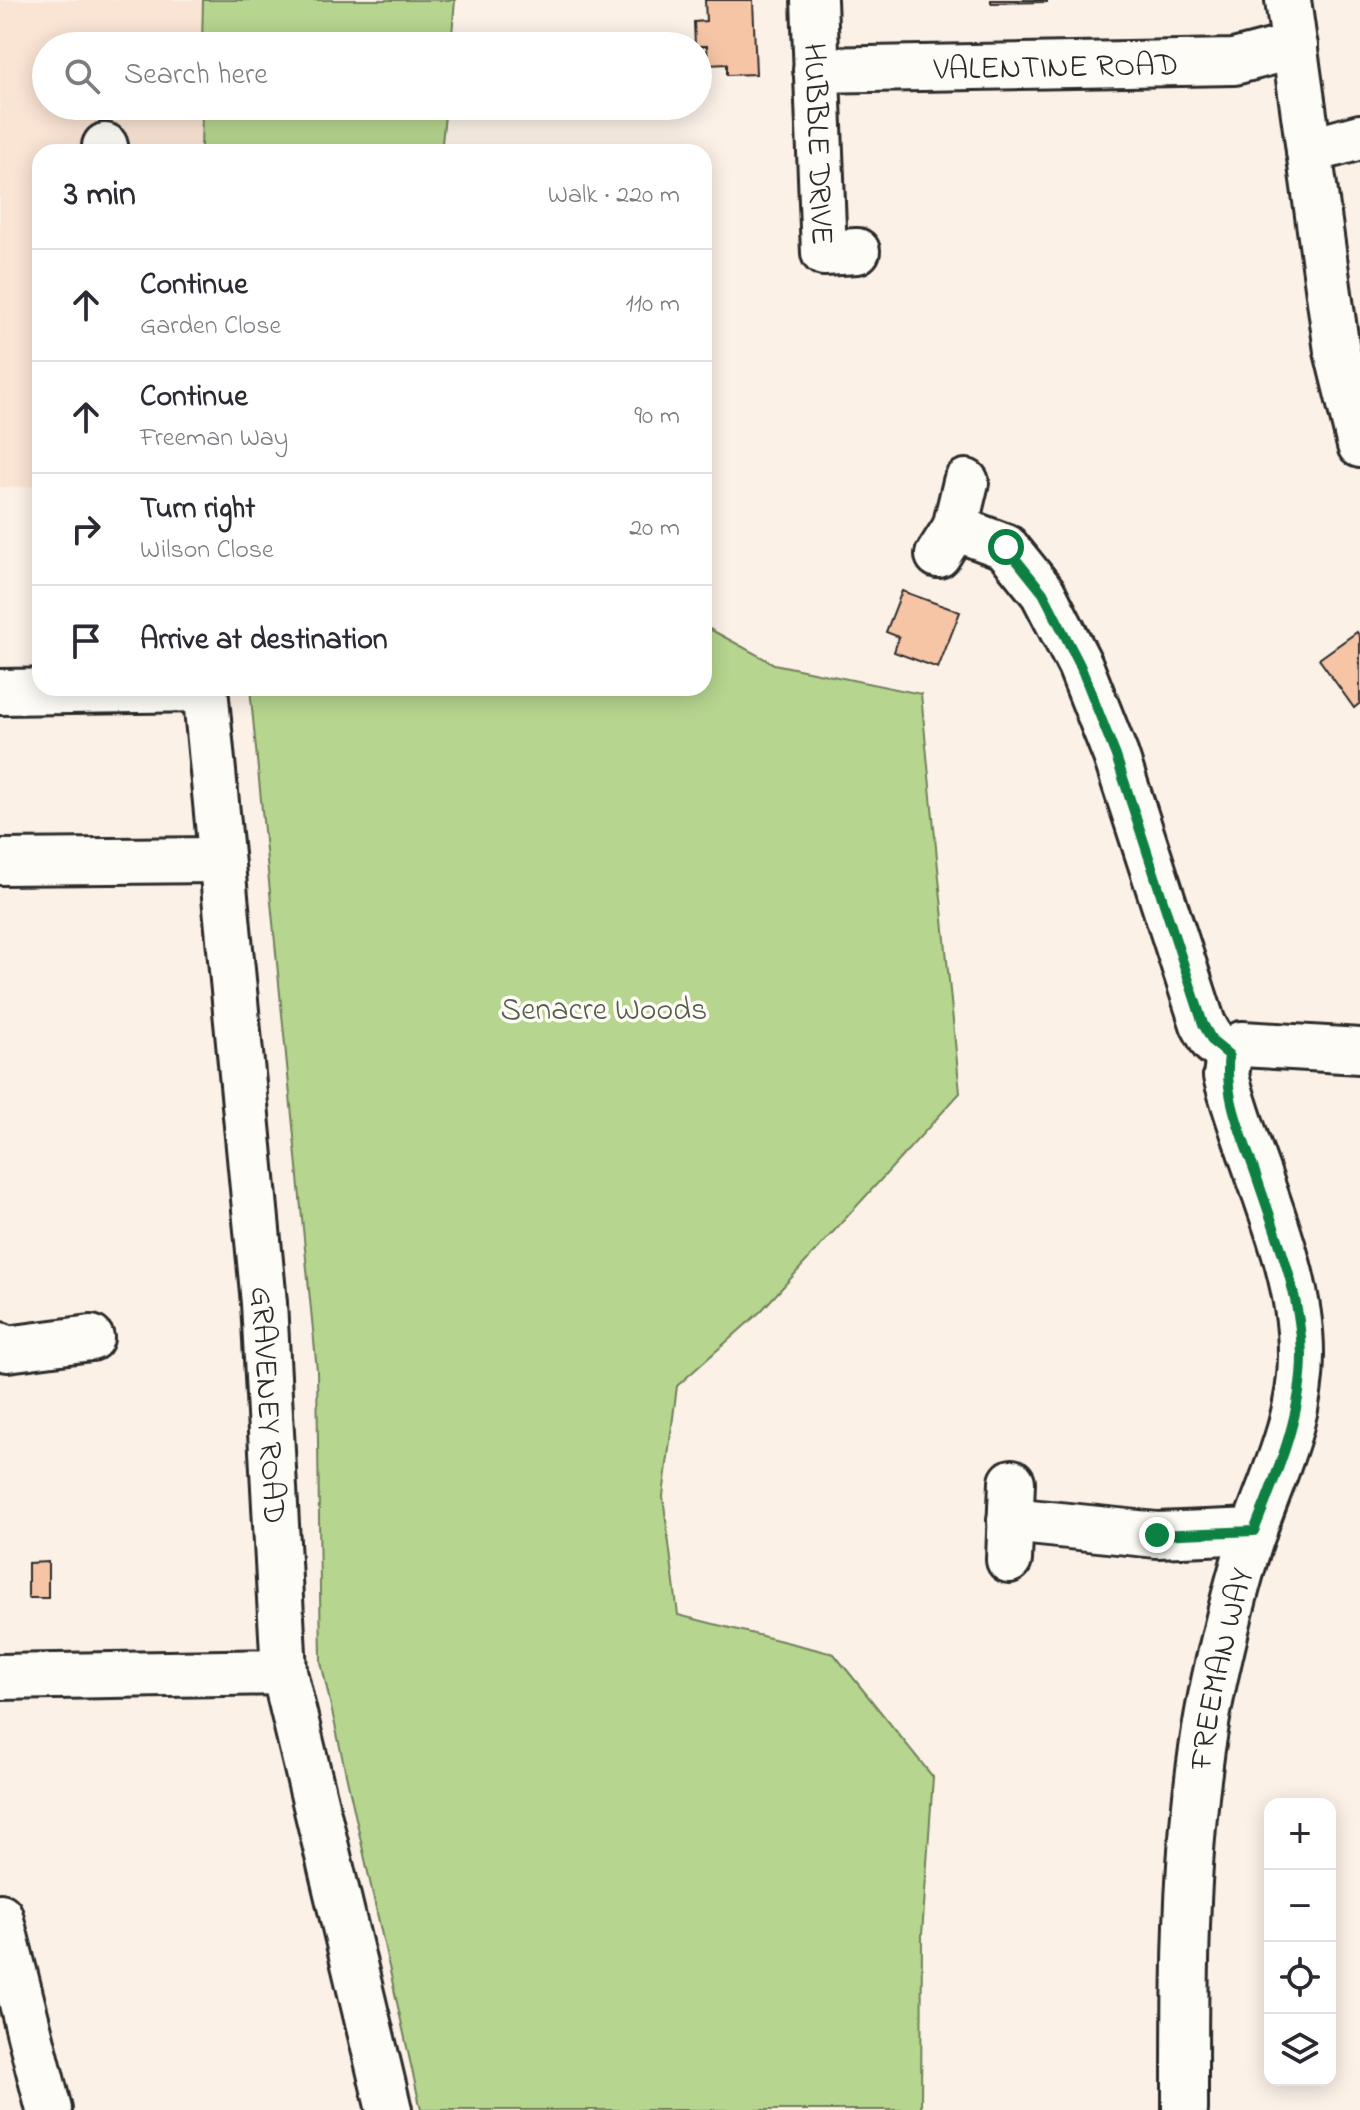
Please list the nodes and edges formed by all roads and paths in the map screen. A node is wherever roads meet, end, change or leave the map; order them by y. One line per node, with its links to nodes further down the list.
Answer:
1 (814, 0): 4 (street, HUBBLE DRIVE)
2 (1288, 0): 3 (street)
3 (1295, 46): 4 (street, VALENTINE ROAD); 6 (street)
4 (816, 70): 7 (street, HUBBLE DRIVE)
5 (1360, 137): 6 (street)
6 (1309, 151): 8 (street)
7 (857, 251)
8 (1360, 445)
9 (966, 482): 16 (street)
10 (32, 691): 11 (street, GRAVENEY ROAD)
11 (0, 692)
12 (206, 696): 13 (street, GRAVENEY ROAD)
13 (219, 860): 14 (street); 21 (street, GRAVENEY ROAD)
14 (0, 862)
15 (1360, 1051): 16 (street)
16 (1229, 1055): 20 (street, FREEMAN WAY)
17 (91, 1338): 18 (street)
18 (0, 1345)
19 (1011, 1521): 20 (street)
20 (1254, 1531): 26 (street, FREEMAN WAY)
21 (284, 1672): 22 (street); 25 (street, GRAVENEY ROAD)
22 (0, 1677)
23 (0, 1916): 24 (street)
24 (49, 2110)
25 (389, 2110)
26 (1185, 2110)

